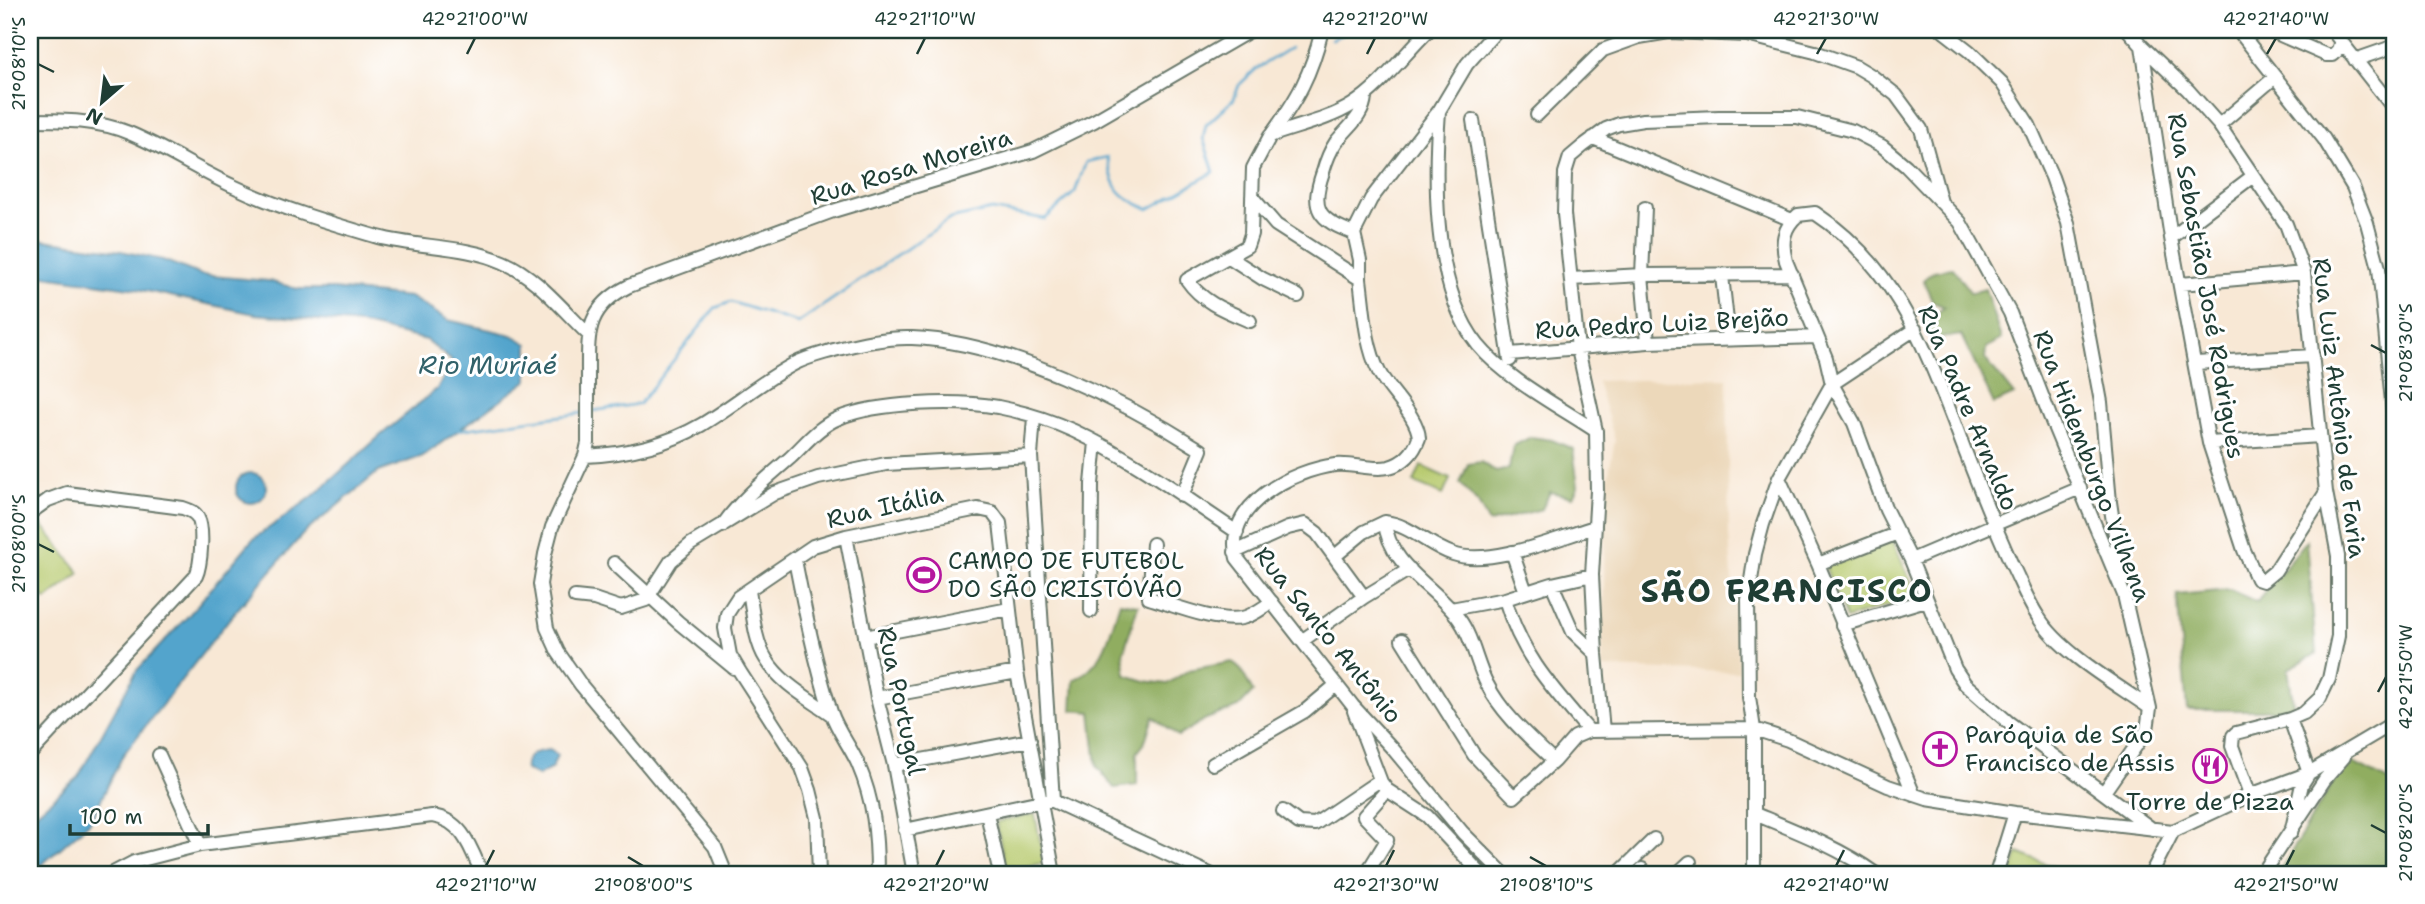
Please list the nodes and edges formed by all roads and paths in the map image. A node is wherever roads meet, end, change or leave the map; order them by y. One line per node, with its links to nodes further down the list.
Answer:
1 (1251, 30): 42 (street, Rua Rosa Moreira)
2 (1322, 30): 22 (street)
3 (1429, 30): 15 (street)
4 (1497, 30): 17 (street)
5 (1942, 30): 86 (street)
6 (2128, 30): 11 (street, Rua Luiz Antônio de Faria)
7 (2238, 30): 14 (street)
8 (2269, 30): 10 (street)
9 (2332, 30): 10 (street)
10 (2340, 41): 13 (street)
11 (2142, 46): 21 (street, Rua Luiz Antônio de Faria); 30 (street, Rua Sebastião José Rodrigues)
12 (2395, 47): 13 (street)
13 (2355, 60): 16 (street)
14 (2274, 78): 21 (street); 43 (street)
15 (1365, 96): 22 (street); 29 (street)
16 (2395, 110)
17 (1438, 111): 29 (street); 51 (street)
18 (1536, 116): 26 (street)
19 (30, 120): 42 (street)
20 (1473, 120): 48 (street)
21 (2219, 125): 24 (street, Rua Luiz Antônio de Faria)
22 (1270, 135): 25 (street)
23 (1593, 138): 26 (street, Rua Hidemburgo Vilhena); 28 (street); 37 (street, Rua Hidemburgo Vilhena)
24 (2253, 176): 30 (street); 32 (street, Rua Luiz Antônio de Faria)
25 (1252, 197): 31 (street); 36 (street)
26 (1941, 202): 62 (street, Rua Hidemburgo Vilhena)
27 (1645, 208): 34 (street)
28 (1792, 220): 33 (street); 41 (street, Rua Padre Arnaldo)
29 (1354, 233): 36 (street)
30 (2171, 238): 38 (street, Rua Sebastião José Rodrigues)
31 (1229, 257): 39 (street); 40 (street)
32 (2304, 273): 38 (street); 49 (street, Rua Luiz Antônio de Faria)
33 (1792, 274): 35 (street); 44 (street)
34 (1642, 275): 35 (street); 37 (street); 46 (street)
35 (1722, 276): 45 (street)
36 (1360, 279): 70 (street, Rua Santo Antônio)
37 (1572, 279): 47 (street, Rua Hidemburgo Vilhena)
38 (2181, 284): 50 (street, Rua Sebastião José Rodrigues)
39 (1298, 296)
40 (1250, 321)
41 (1915, 329): 52 (street); 67 (street, Rua Padre Arnaldo)
42 (588, 334): 59 (street)
43 (2391, 335): 55 (street)
44 (1817, 337): 45 (street, Rua Pedro Luiz Brejão); 52 (street)
45 (1729, 339): 46 (street, Rua Pedro Luiz Brejão)
46 (1648, 342): 47 (street, Rua Pedro Luiz Brejão)
47 (1578, 349): 48 (street, Rua Pedro Luiz Brejão); 54 (street, Rua Hidemburgo Vilhena)
48 (1510, 354): 51 (street)
49 (2313, 356): 50 (street); 56 (street, Rua Luiz Antônio de Faria)
50 (2196, 363): 58 (street, Rua Sebastião José Rodrigues)
51 (1511, 375): 54 (street)
52 (1832, 384): 61 (street); 71 (street)
53 (1034, 417): 57 (street); 60 (street); 68 (street)
54 (1596, 430): 69 (street, Rua Hidemburgo Vilhena)
55 (2395, 433)
56 (2320, 436): 58 (street); 63 (street, Rua Luiz Antônio de Faria)
57 (1096, 442): 64 (street); 95 (street)
58 (2209, 443): 63 (street, Rua Sebastião José Rodrigues)
59 (585, 456): 64 (street); 142 (street)
60 (1031, 456): 68 (street); 128 (street)
61 (1779, 478): 80 (street); 110 (street)
62 (2080, 488): 67 (street); 86 (street, Rua Hidemburgo Vilhena)
63 (2326, 492): 108 (street, Rua Luiz Antônio de Faria)
64 (1182, 496): 70 (street)
65 (30, 513): 117 (street)
66 (1385, 522): 75 (street); 76 (street); 81 (street)
67 (1993, 524): 77 (street); 106 (street, Rua Padre Arnaldo)
68 (722, 526): 88 (street)
69 (1595, 527): 75 (street); 82 (street, Rua Hidemburgo Vilhena)
70 (1237, 532): 74 (street, Rua Santo Antônio)
71 (1898, 533): 77 (street); 80 (street)
72 (846, 536): 78 (street, Rua Itália); 93 (street, Rua Itália); 97 (street, Rua Portugal)
73 (1153, 544): 92 (street)
74 (1236, 552): 76 (street); 92 (street, Rua Santo Antônio)
75 (1512, 552): 85 (street)
76 (1335, 556): 89 (street)
77 (1912, 559): 91 (street)
78 (795, 560): 84 (street, Rua Itália); 107 (street)
79 (614, 563): 88 (street)
80 (1818, 564): 96 (street)
81 (1410, 569): 89 (street); 94 (street)
82 (1592, 575): 83 (street); 100 (street, Rua Hidemburgo Vilhena)
83 (1552, 584): 85 (street); 100 (street)
84 (749, 591): 101 (street, Rua Itália); 107 (street)
85 (1526, 592): 90 (street)
86 (2124, 595): 106 (street, Rua Hidemburgo Vilhena)
87 (575, 597): 88 (street)
88 (650, 597): 101 (street)
89 (1364, 597): 98 (street)
90 (1506, 599): 94 (street); 111 (street)
91 (1926, 600): 96 (street); 125 (street)
92 (1272, 602): 98 (street, Rua Santo Antônio)
93 (1009, 609): 97 (street); 102 (street, Rua Itália)
94 (1451, 609): 119 (street)
95 (1091, 611)
96 (1842, 625): 126 (street)
97 (865, 637): 104 (street, Rua Portugal)
98 (1303, 640): 103 (street, Rua Santo Antônio)
99 (1402, 640): 119 (street)
100 (1596, 654): 112 (street, Rua Hidemburgo Vilhena)
101 (740, 672): 143 (street, Rua Itália)
102 (1017, 672): 104 (street); 114 (street, Rua Itália)
103 (1336, 685): 105 (street, Rua Santo Antônio); 120 (street)
104 (877, 698): 121 (street, Rua Portugal)
105 (1353, 706): 113 (street, Rua Santo Antônio); 115 (street)
106 (2150, 708): 125 (street)
107 (832, 715): 144 (street)
108 (2290, 719): 122 (street); 127 (street, Rua Luiz Antônio de Faria)
109 (2395, 722): 116 (street)
110 (1754, 729): 112 (street); 126 (street); 132 (street)
111 (1589, 731): 112 (street); 119 (street)
112 (1603, 731)
113 (1382, 737): 115 (street); 151 (street, Rua Santo Antônio)
114 (1030, 740): 121 (street); 128 (street, Rua Itália)
115 (1367, 746): 123 (street)
116 (2352, 749): 122 (street); 124 (street)
117 (30, 754)
118 (159, 755): 138 (street)
119 (1554, 761)
120 (1213, 764)
121 (894, 765): 134 (street, Rua Portugal)
122 (2306, 779): 124 (street); 127 (street); 136 (street)
123 (1384, 785): 129 (street); 149 (street); 150 (street)
124 (2319, 788): 136 (street)
125 (2104, 792): 133 (street)
126 (1914, 795): 131 (street)
127 (2250, 795): 135 (street)
128 (1047, 801): 130 (street); 147 (street, Rua Itália); 148 (street)
129 (1283, 811)
130 (987, 813): 134 (street); 146 (street)
131 (2015, 813): 133 (street); 156 (street)
132 (1755, 814): 154 (street); 155 (street)
133 (2152, 829): 135 (street)
134 (905, 830): 145 (street, Rua Portugal)
135 (2173, 831): 157 (street)
136 (2291, 833): 158 (street)
137 (1654, 839): 152 (street)
138 (200, 845): 140 (street); 141 (street)
139 (1690, 862): 153 (street)
140 (111, 874)
141 (482, 874)
142 (726, 874)
143 (819, 874)
144 (877, 874)
145 (914, 874)
146 (1000, 874)
147 (1054, 874)
148 (1210, 874)
149 (1366, 874)
150 (1481, 874)
151 (1504, 874)
152 (1618, 874)
153 (1677, 874)
154 (1754, 874)
155 (1875, 874)
156 (1996, 874)
157 (2151, 874)
158 (2262, 874)

